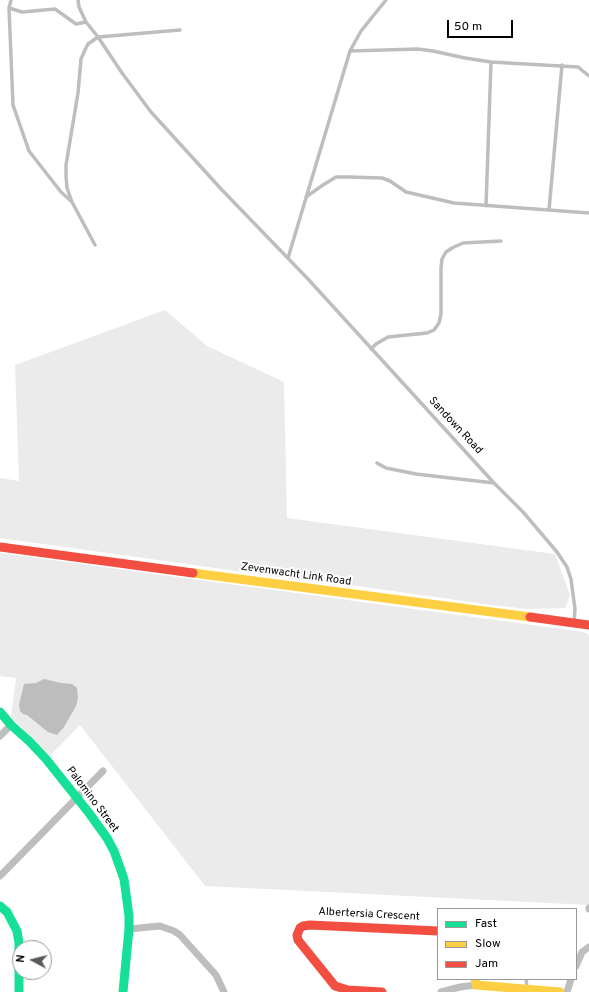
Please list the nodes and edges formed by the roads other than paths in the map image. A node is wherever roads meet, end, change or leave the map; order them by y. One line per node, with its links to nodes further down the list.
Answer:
1 (11, 0): 4 (lane)
2 (78, 0): 5 (lane, Sandown Road)
3 (386, 0): 8 (lane)
4 (9, 8): 5 (lane); 13 (lane)
5 (86, 22): 7 (lane, Sandown Road)
6 (180, 30): 7 (lane)
7 (98, 37): 13 (lane); 19 (lane, Sandown Road)
8 (350, 51): 9 (lane); 12 (lane)
9 (492, 62): 10 (lane); 14 (lane)
10 (562, 65): 11 (lane); 15 (lane)
11 (589, 76)
12 (306, 197): 14 (lane); 19 (lane)
13 (72, 202): 18 (lane)
14 (486, 206): 15 (lane)
15 (549, 210): 16 (lane)
16 (589, 213)
17 (501, 241): 20 (lane)
18 (95, 245)
19 (288, 258): 20 (lane, Sandown Road)
20 (371, 349): 22 (lane, Sandown Road)
21 (377, 463): 22 (lane)
22 (494, 483): 24 (lane, Sandown Road)
23 (0, 547): 24 (street, Zevenwacht Link Road)
24 (574, 624): 25 (street, Zevenwacht Link Road)
25 (589, 625)
26 (0, 712): 27 (street, Palomino Street)
27 (11, 725): 28 (street); 30 (street, Palomino Street)
28 (0, 736)
29 (104, 770): 30 (street)
30 (76, 798): 31 (street); 33 (street, Palomino Street)
31 (0, 876)
32 (0, 906): 40 (street)
33 (129, 928): 41 (street, Palomino Street); 42 (street)
34 (437, 931): 43 (street, Albertersia Crescent)
35 (589, 948): 36 (street)
36 (577, 964)
37 (571, 980): 46 (street)
38 (475, 982): 39 (street); 44 (street)
39 (527, 982): 45 (street)
40 (19, 992)
41 (123, 992)
42 (224, 992)
43 (382, 992)
44 (441, 992)
45 (560, 992)
46 (567, 992)

